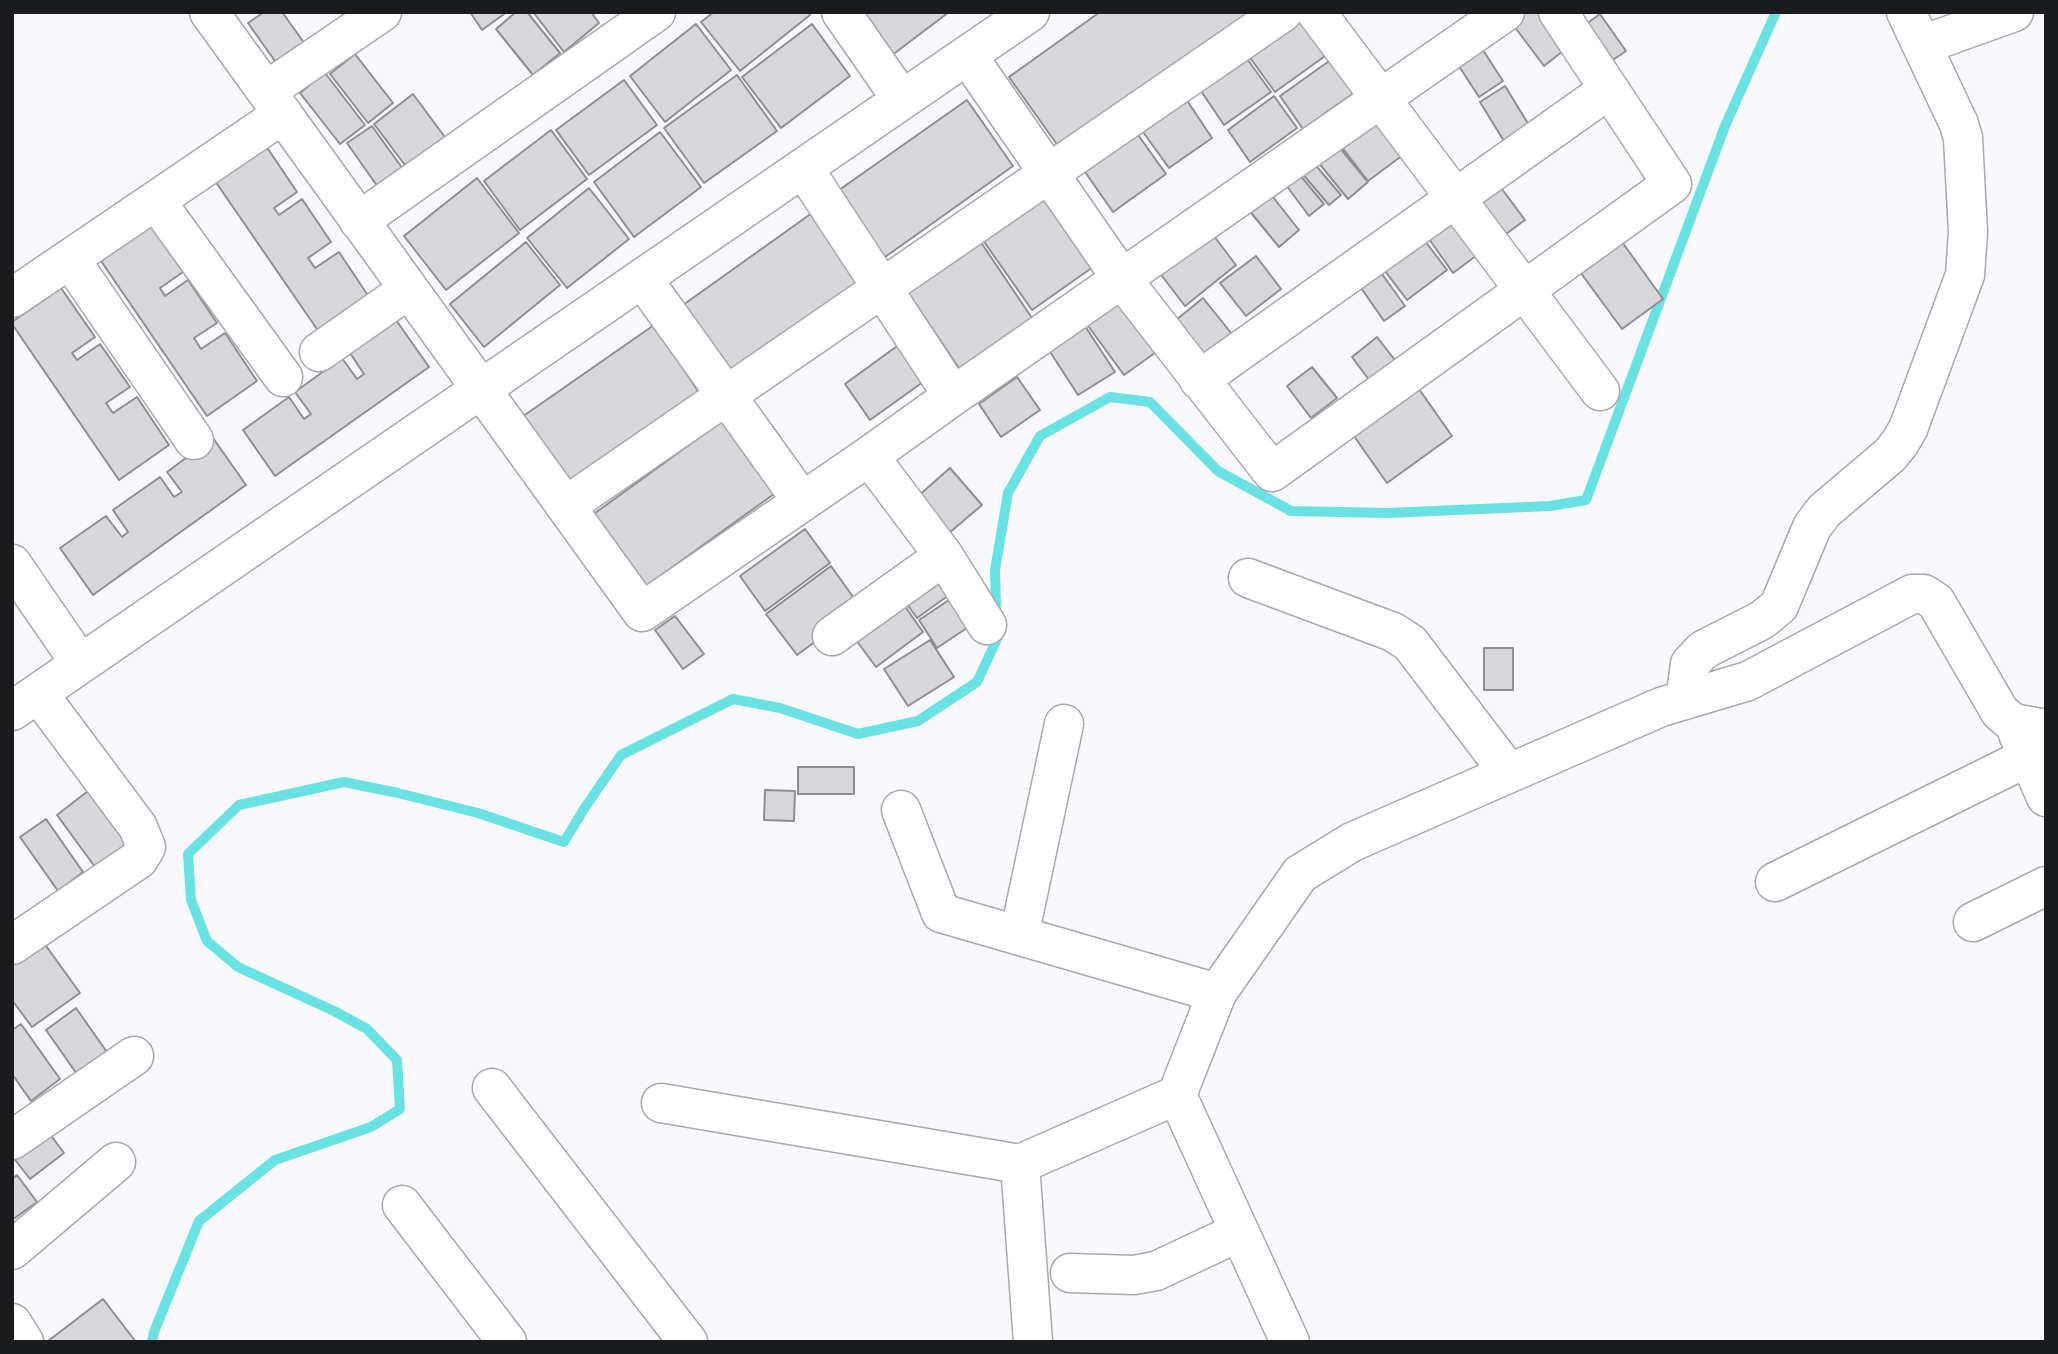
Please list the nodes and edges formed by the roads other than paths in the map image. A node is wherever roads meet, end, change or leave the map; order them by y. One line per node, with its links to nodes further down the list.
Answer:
1 (209, 12): 16 (street)
2 (382, 12): 16 (street)
3 (841, 12): 15 (street)
4 (1030, 12): 12 (street)
5 (1283, 12): 18 (street)
6 (1316, 12): 14 (street)
7 (1505, 12): 14 (street)
8 (1558, 12): 13 (street)
9 (2014, 12): 11 (street)
10 (651, 14): 21 (street)
11 (1914, 29): 46 (street)
12 (967, 55): 15 (street); 18 (street)
13 (1608, 90): 19 (street); 27 (street)
14 (1381, 99): 19 (street); 24 (street)
15 (902, 100): 17 (street)
16 (275, 103): 20 (street); 21 (street)
17 (804, 169): 23 (street); 25 (street)
18 (1049, 173): 24 (street); 25 (street)
19 (1455, 198): 27 (street); 31 (street)
20 (156, 201): 22 (street); 30 (street)
21 (359, 220): 26 (street)
22 (71, 259): 28 (street); 36 (street)
23 (642, 278): 32 (street); 34 (street)
24 (1122, 279): 31 (street); 35 (street)
25 (882, 288): 34 (street); 35 (street)
26 (409, 289): 29 (street); 32 (street)
27 (1524, 290): 31 (street); 33 (street)
28 (12, 298)
29 (319, 352)
30 (283, 377)
31 (1199, 380)
32 (481, 388): 39 (street); 45 (street)
33 (1600, 391)
34 (726, 396): 38 (street); 39 (street)
35 (953, 396): 37 (street)
36 (194, 440)
37 (869, 456): 38 (street); 40 (street)
38 (802, 500): 39 (street)
39 (567, 505)
40 (944, 556): 43 (street); 44 (street)
41 (12, 564): 45 (street)
42 (1248, 578): 50 (street)
43 (987, 625)
44 (832, 636)
45 (79, 663): 47 (street)
46 (1685, 700): 49 (street); 50 (street)
47 (25, 702): 57 (street)
48 (1065, 724): 56 (street)
49 (2029, 736): 51 (street); 53 (street)
50 (1509, 773): 58 (street)
51 (2046, 797)
52 (901, 810): 56 (street)
53 (1775, 882)
54 (2046, 886): 55 (street)
55 (1973, 922)
56 (1019, 936): 58 (street)
57 (12, 945)
58 (1217, 993): 61 (street)
59 (134, 1056): 63 (street)
60 (492, 1088): 73 (street)
61 (1177, 1096): 65 (street); 67 (street)
62 (661, 1103): 65 (street)
63 (12, 1140)
64 (116, 1162): 68 (street)
65 (1020, 1164): 74 (street)
66 (402, 1205): 72 (street)
67 (1240, 1232): 69 (street); 75 (street)
68 (12, 1250)
69 (1070, 1273)
70 (12, 1323): 71 (street)
71 (24, 1342)
72 (507, 1342)
73 (688, 1342)
74 (1034, 1342)
75 (1290, 1342)

